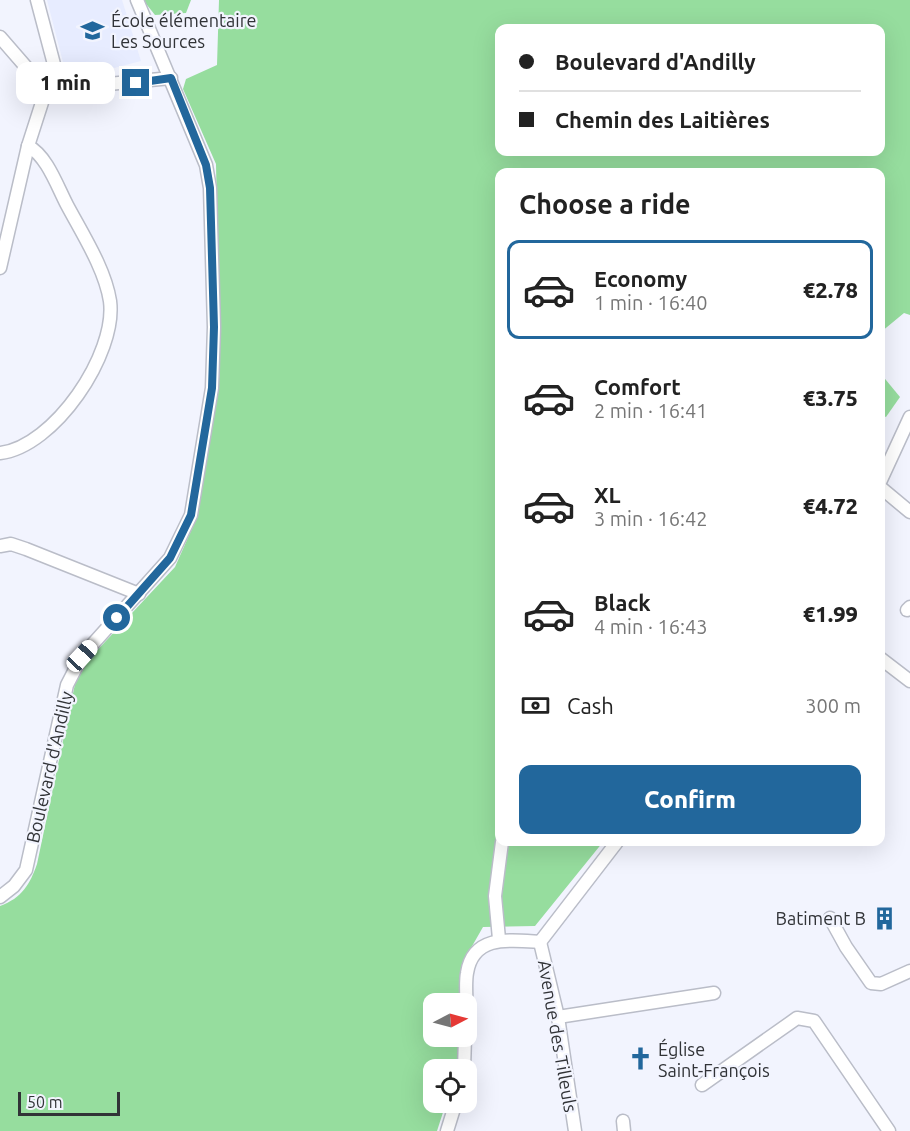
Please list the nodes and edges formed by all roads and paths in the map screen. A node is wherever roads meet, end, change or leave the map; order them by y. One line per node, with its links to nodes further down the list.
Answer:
1 (37, 0): 5 (street)
2 (137, 0): 4 (street, Boulevard d'Andilly)
3 (0, 37): 6 (street)
4 (171, 78): 5 (street); 16 (street, Boulevard d'Andilly)
5 (60, 87): 6 (street)
6 (46, 90): 7 (street)
7 (28, 146): 8 (street); 11 (street)
8 (5, 232): 9 (street)
9 (0, 268)
10 (910, 417): 12 (street)
11 (0, 453)
12 (885, 472)
13 (885, 491): 14 (street)
14 (910, 512)
15 (0, 546): 16 (street)
16 (139, 594): 21 (street, Boulevard d'Andilly)
17 (885, 662): 18 (street)
18 (910, 681)
19 (501, 846): 23 (street)
20 (614, 846): 24 (street)
21 (0, 897)
22 (830, 918): 25 (street)
23 (499, 939): 24 (street); 26 (street)
24 (540, 942): 28 (street, Avenue des Tilleuls)
25 (910, 971)
26 (467, 993)
27 (714, 993): 28 (street)
28 (558, 1017): 32 (street, Avenue des Tilleuls)
29 (702, 1084): 33 (street)
30 (453, 1113): 31 (street)
31 (447, 1131)
32 (575, 1131)
33 (889, 1131)

